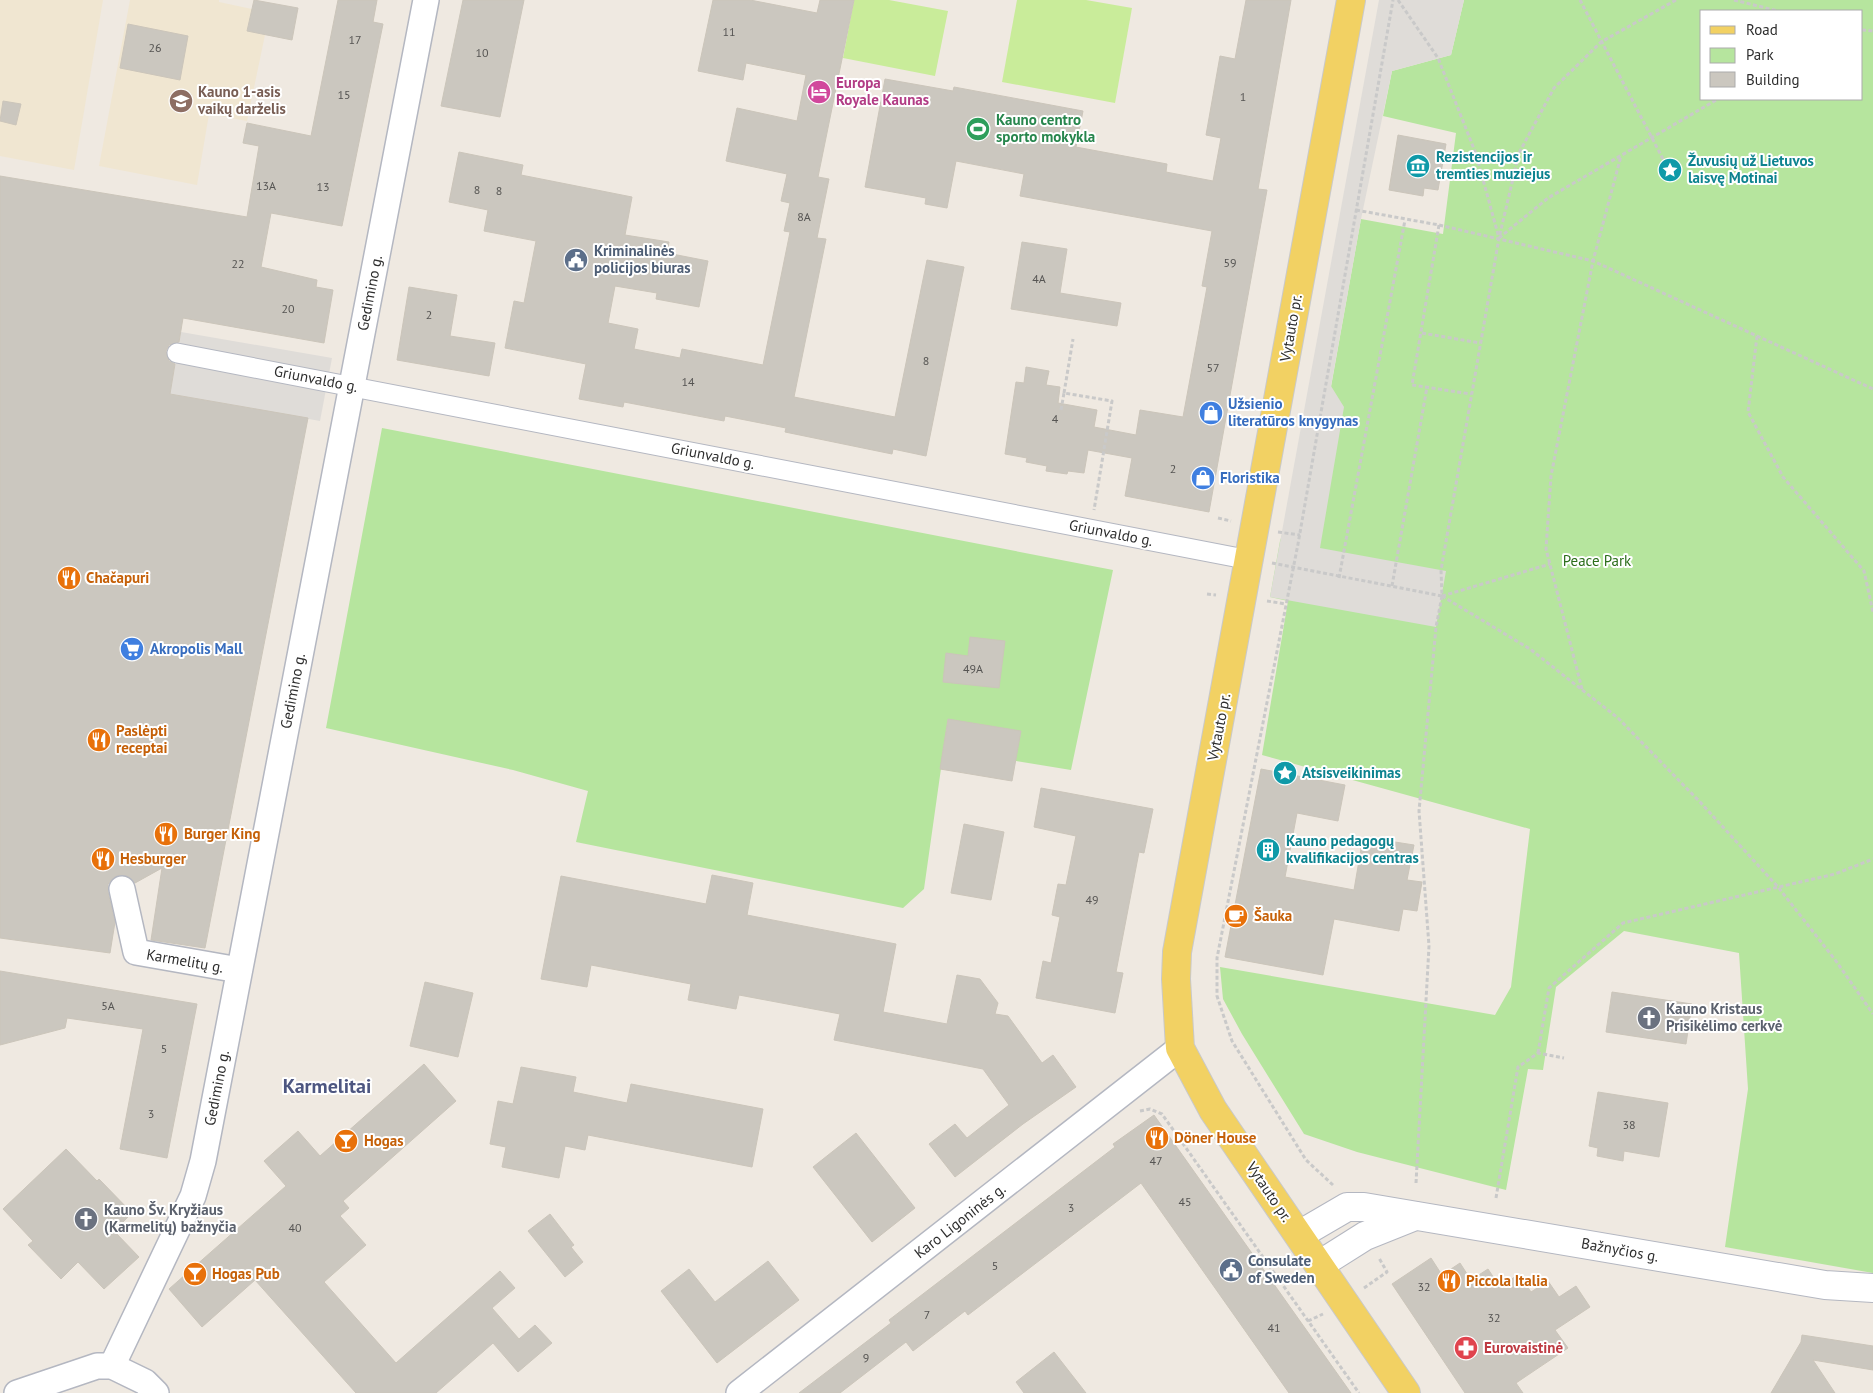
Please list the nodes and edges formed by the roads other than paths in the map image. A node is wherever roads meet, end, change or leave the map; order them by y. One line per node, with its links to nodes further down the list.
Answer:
1 (426, 0): 4 (street, Gedimino g.)
2 (1350, 0): 5 (main road, Vytauto pr.)
3 (177, 353): 4 (street, Griunvaldo g.)
4 (353, 386): 5 (street, Griunvaldo g.); 7 (street, Gedimino g.)
5 (1250, 560): 8 (main road, Vytauto pr.)
6 (122, 889): 7 (street, Karmelitų g.)
7 (239, 970): 15 (street, Gedimino g.)
8 (1180, 1048): 10 (main road, Vytauto pr.); 18 (street, Karo Ligoninės g.)
9 (1416, 1216): 10 (street, Bažnyčios g.); 11 (street); 12 (street, Bažnyčios g.)
10 (1299, 1235): 11 (main road, Vytauto pr.)
11 (1319, 1265): 19 (main road, Vytauto pr.)
12 (1825, 1285): 13 (street, Bažnyčios g.); 14 (street, Bažnyčios g.)
13 (1873, 1288)
14 (1873, 1299)
15 (112, 1366): 16 (street); 17 (street)
16 (17, 1393)
17 (156, 1393)
18 (739, 1393)
19 (1406, 1393)

